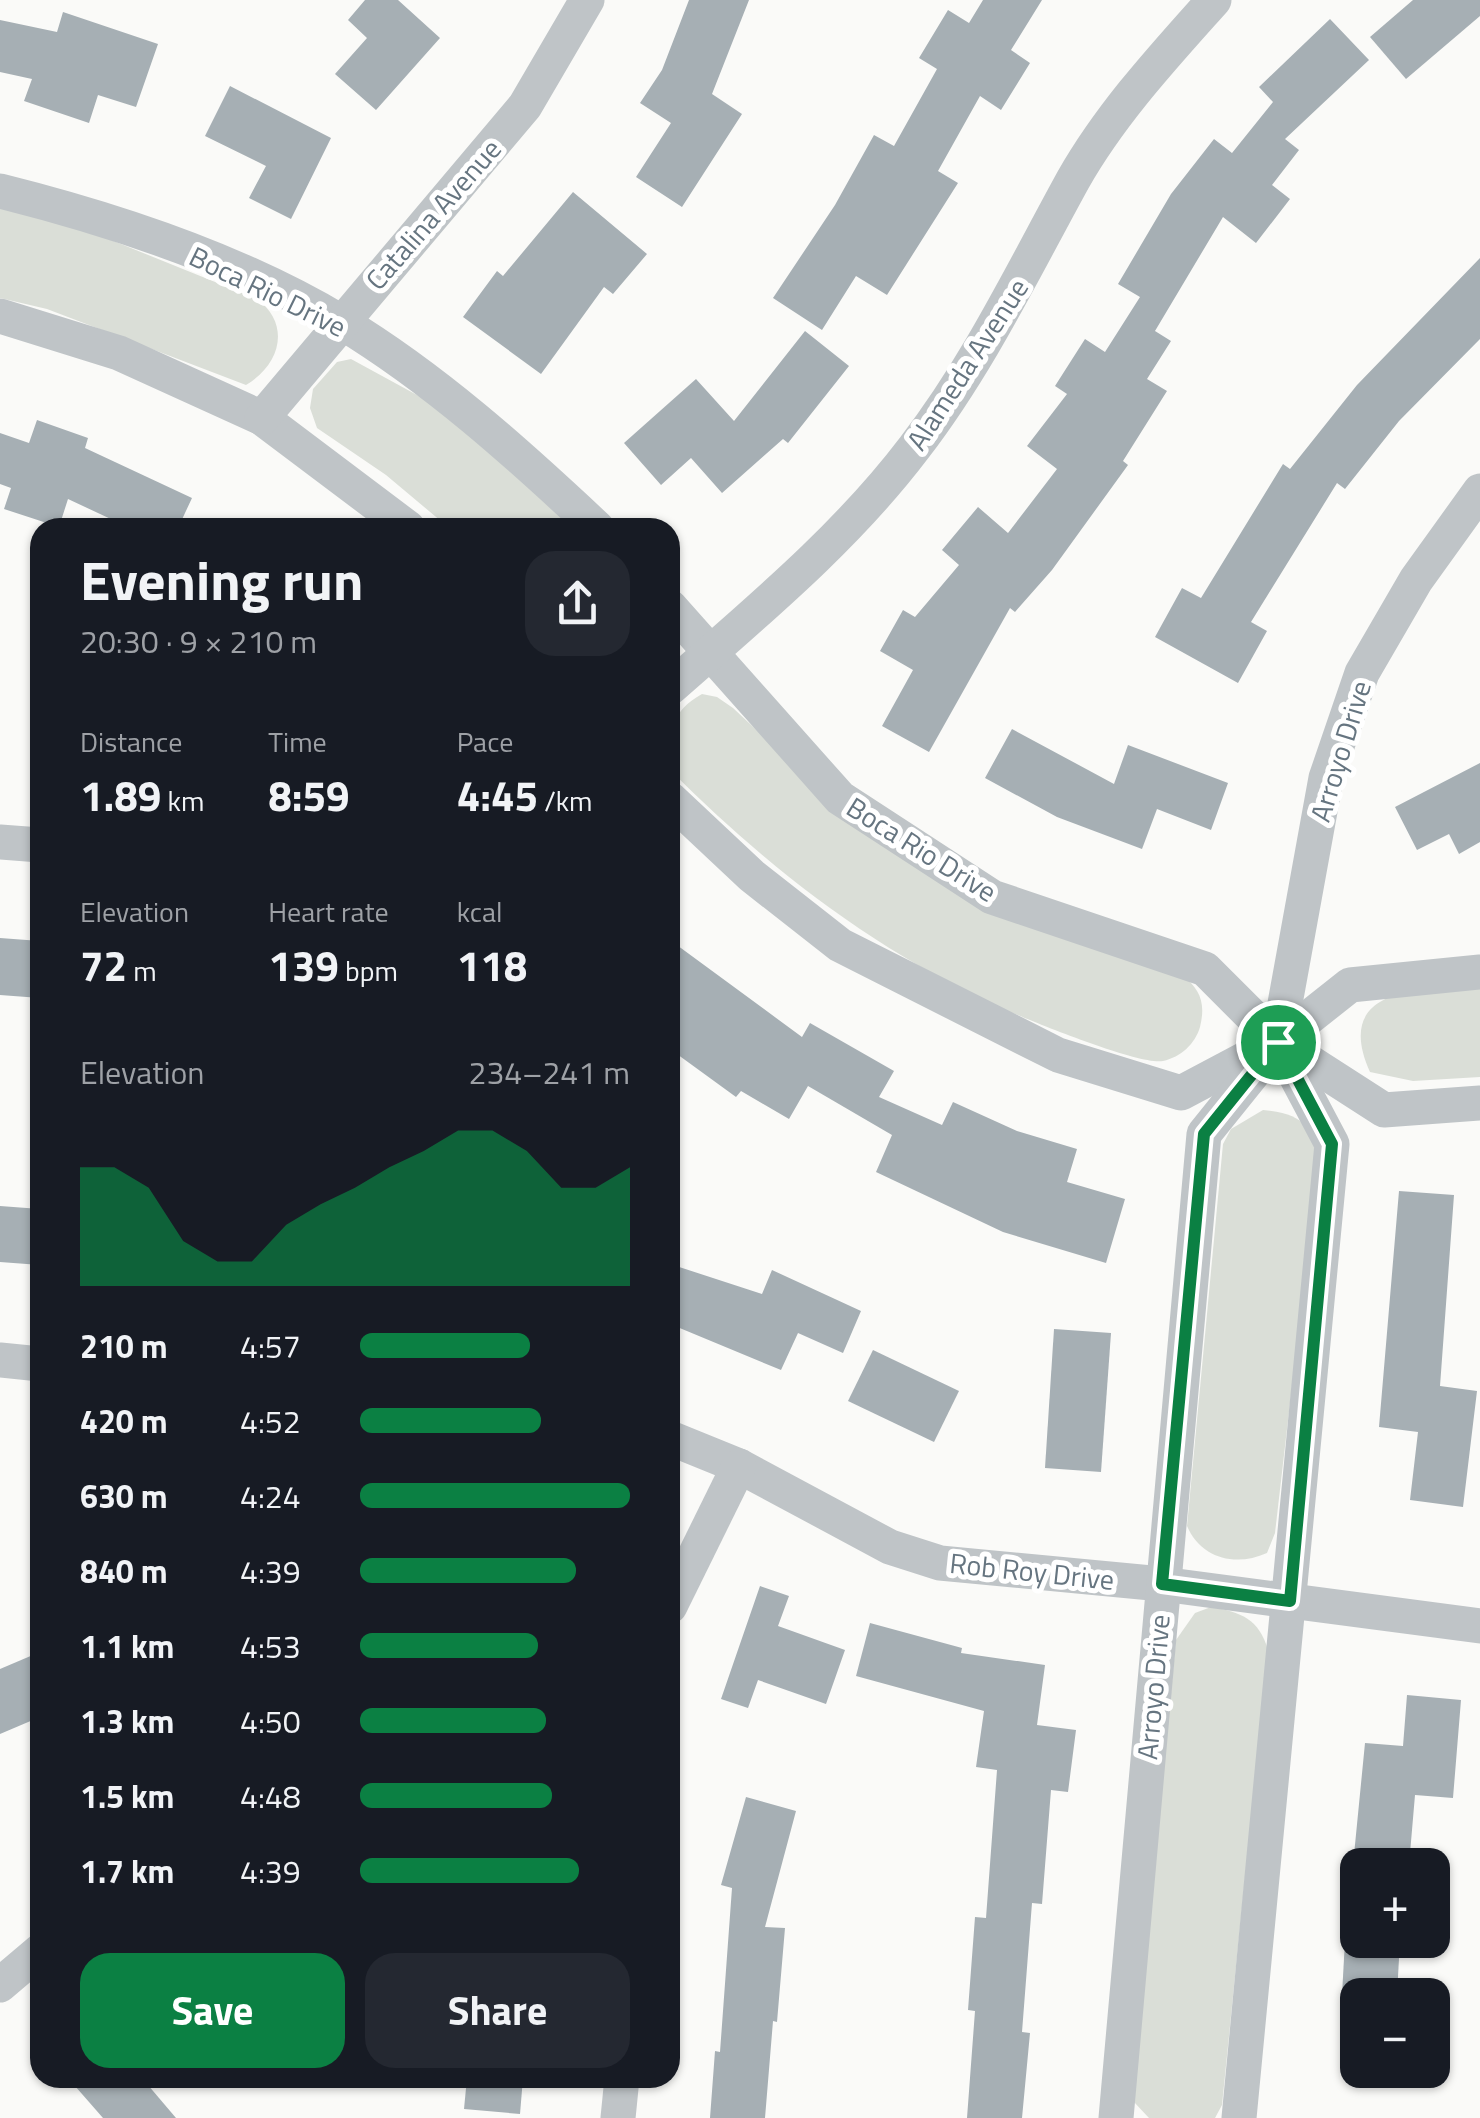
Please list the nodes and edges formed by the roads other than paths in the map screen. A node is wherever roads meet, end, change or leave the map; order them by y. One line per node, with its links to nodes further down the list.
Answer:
1 (587, 0): 5 (street, Catalina Avenue)
2 (1214, 0): 11 (street, Alameda Avenue)
3 (0, 191): 5 (street, Boca Rio Drive)
4 (0, 316): 6 (street)
5 (340, 322): 6 (street, Catalina Avenue); 9 (street, Boca Rio Drive)
6 (262, 418): 8 (street)
7 (1480, 491): 17 (street, Arroyo Drive)
8 (395, 518)
9 (585, 518)
10 (680, 618): 11 (street, Boca Rio Drive)
11 (711, 651): 12 (street, Alameda Avenue); 17 (street, Boca Rio Drive)
12 (680, 679)
13 (680, 808): 17 (street)
14 (0, 842): 15 (street)
15 (30, 844)
16 (1480, 972): 17 (street)
17 (1278, 1042): 18 (street, Boca Rio Drive); 23 (street, Arroyo Drive); 25 (street)
18 (1480, 1103)
19 (0, 1360): 20 (street)
20 (30, 1363)
21 (680, 1442): 22 (street, Rob Roy Drive)
22 (739, 1466): 23 (street, Rob Roy Drive); 24 (street)
23 (1162, 1584): 25 (street, Rob Roy Drive); 31 (street, Arroyo Drive)
24 (680, 1586)
25 (1290, 1601): 26 (street, Rob Roy Drive); 32 (street)
26 (1480, 1626)
27 (30, 1960): 28 (street)
28 (0, 1985)
29 (621, 2088): 30 (street)
30 (618, 2118)
31 (1116, 2118)
32 (1238, 2118)

